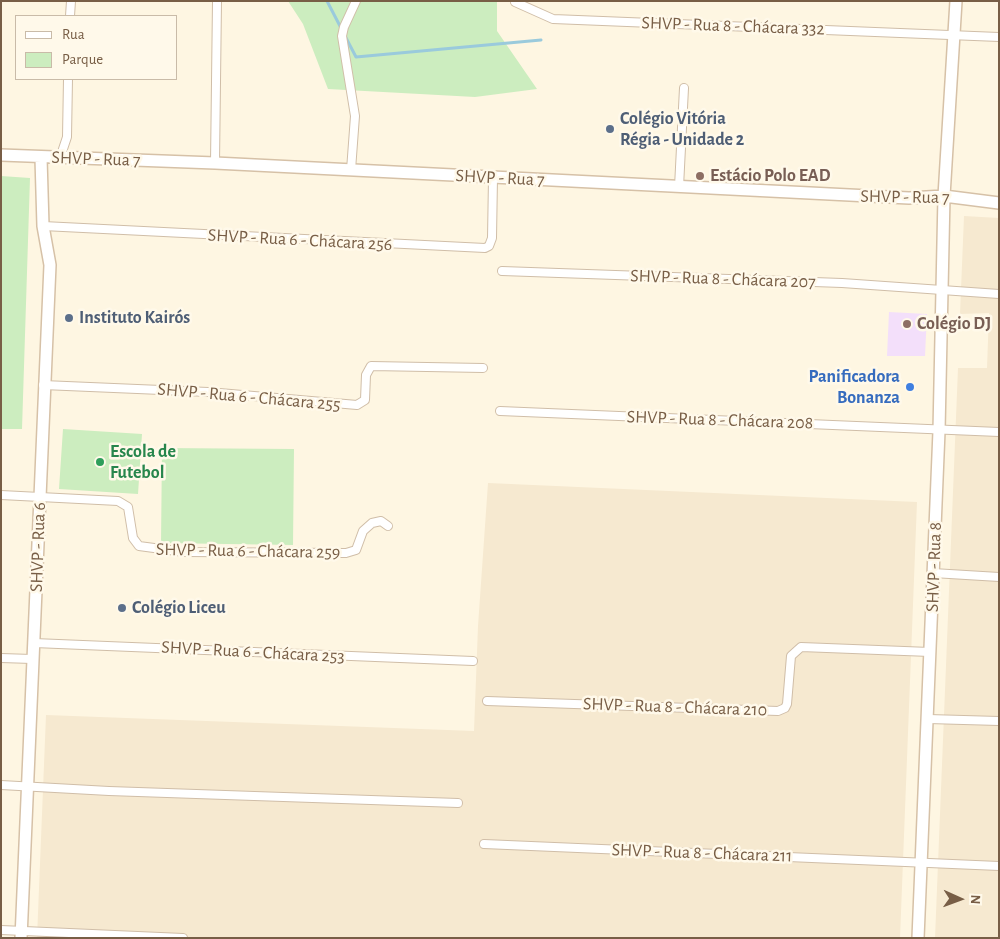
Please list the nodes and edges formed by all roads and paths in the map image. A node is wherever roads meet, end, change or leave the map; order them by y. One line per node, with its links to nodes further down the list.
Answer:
1 (71, 1): 6 (street)
2 (217, 1): 14 (street)
3 (356, 1): 15 (street)
4 (956, 1): 7 (street, SHVP - Rua 8)
5 (515, 2): 7 (street, SHVP - Rua 8 - Chácara 332)
6 (70, 15)
7 (954, 34): 8 (street, SHVP - Rua 8 - Chácara 332); 18 (street, SHVP - Rua 8)
8 (999, 37)
9 (68, 80): 13 (street)
10 (684, 88): 17 (street)
11 (1, 155): 12 (street, SHVP - Rua 7)
12 (41, 158): 13 (street, SHVP - Rua 7); 20 (street, SHVP - Rua 6)
13 (60, 158): 14 (street, SHVP - Rua 7)
14 (215, 163): 15 (street, SHVP - Rua 7)
15 (350, 170): 16 (street, SHVP - Rua 7)
16 (493, 178): 17 (street, SHVP - Rua 7); 20 (street, SHVP - Rua 6 - Chácara 256)
17 (679, 187): 18 (street, SHVP - Rua 7)
18 (944, 196): 19 (street, SHVP - Rua 7); 22 (street, SHVP - Rua 8)
19 (999, 203)
20 (43, 226): 25 (street, SHVP - Rua 6)
21 (502, 272): 22 (street, SHVP - Rua 8 - Chácara 207)
22 (943, 291): 23 (street, SHVP - Rua 8 - Chácara 207); 27 (street, SHVP - Rua 8)
23 (999, 294)
24 (483, 368): 25 (street, SHVP - Rua 6 - Chácara 255)
25 (43, 385): 30 (street, SHVP - Rua 6)
26 (500, 411): 27 (street, SHVP - Rua 8 - Chácara 208)
27 (940, 431): 28 (street, SHVP - Rua 8 - Chácara 208); 32 (street, SHVP - Rua 8)
28 (999, 432)
29 (1, 495): 30 (street, SHVP - Rua 6 - Chácara 259)
30 (40, 496): 31 (street, SHVP - Rua 6 - Chácara 259); 34 (street, SHVP - Rua 6)
31 (388, 526)
32 (933, 573): 33 (street); 35 (street, SHVP - Rua 8)
33 (999, 577)
34 (34, 643): 37 (street, SHVP - Rua 6); 38 (street, SHVP - Rua 6 - Chácara 253)
35 (930, 652): 39 (street, SHVP - Rua 8 - Chácara 210); 40 (street, SHVP - Rua 8)
36 (1, 658): 37 (street)
37 (32, 659): 43 (street, SHVP - Rua 6)
38 (473, 661)
39 (487, 701)
40 (928, 719): 41 (street); 46 (street, SHVP - Rua 8)
41 (999, 721)
42 (1, 785): 43 (street)
43 (27, 786): 44 (street); 49 (street, SHVP - Rua 6)
44 (458, 803)
45 (484, 844): 46 (street, SHVP - Rua 8 - Chácara 211)
46 (921, 863): 47 (street, SHVP - Rua 8 - Chácara 211); 51 (street, SHVP - Rua 8)
47 (999, 866)
48 (1, 930): 49 (street)
49 (21, 934): 50 (street)
50 (183, 938)
51 (918, 938)

